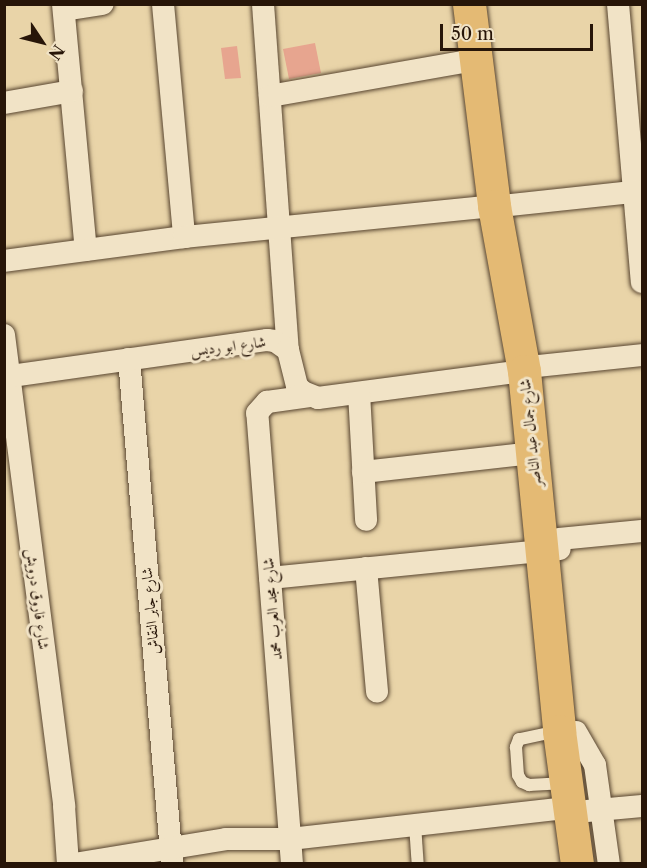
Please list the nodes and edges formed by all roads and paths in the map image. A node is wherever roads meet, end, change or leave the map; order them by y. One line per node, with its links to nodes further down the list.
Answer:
1 (103, 4): 7 (street)
2 (164, 4): 16 (street)
3 (263, 4): 10 (street)
4 (469, 4): 8 (main road, شارع جمال عبد الناصر)
5 (490, 4): 14 (main road, شارع جمال عبد الناصر)
6 (618, 4): 12 (street)
7 (64, 7): 9 (street)
8 (474, 60): 10 (street); 14 (main road, شارع جمال عبد الناصر)
9 (72, 91): 11 (street); 17 (street)
10 (270, 96): 15 (street)
11 (4, 103)
12 (634, 103): 13 (street)
13 (638, 192): 14 (street); 19 (street)
14 (503, 206): 15 (street); 24 (main road, شارع جمال عبد الناصر)
15 (279, 227): 16 (street); 21 (street)
16 (184, 237): 17 (street)
17 (86, 250): 18 (street)
18 (4, 261)
19 (642, 282)
20 (4, 335): 25 (street, شارع فاروق درويش)
21 (288, 350): 23 (street, شارع ابو رديس); 27 (street, شارع ابو رديس)
22 (642, 355): 24 (street)
23 (129, 359): 25 (street, شارع ابو رديس); 41 (street, شارع جابر النقاش)
24 (531, 368): 26 (street); 28 (main road, شارع جمال عبد الناصر); 32 (main road, شارع جمال عبد الناصر)
25 (7, 377): 42 (street, شارع فاروق درويش)
26 (359, 393): 27 (street); 29 (street)
27 (310, 396): 34 (street, شارع مجد العرب محمد)
28 (532, 453): 29 (street); 32 (main road, شارع جمال عبد الناصر)
29 (363, 472): 30 (street)
30 (366, 520)
31 (642, 531): 32 (street)
32 (554, 546): 33 (street); 36 (main road, شارع جمال عبد الناصر)
33 (366, 568): 34 (street); 35 (street)
34 (270, 578): 40 (street, شارع مجد العرب محمد)
35 (376, 692)
36 (568, 732): 37 (main road, شارع جمال عبد الناصر); 37 (street); 37 (lane)
37 (578, 803): 38 (street); 39 (street); 46 (street); 47 (main road, شارع جمال عبد الناصر); 48 (main road, شارع جمال عبد الناصر); 49 (street)
38 (642, 806)
39 (415, 825): 40 (street); 45 (lane)
40 (291, 839): 41 (street); 44 (street, شارع مجد العرب محمد)
41 (171, 856): 43 (street)
42 (68, 864)
43 (74, 864)
44 (292, 864)
45 (418, 864)
46 (564, 864)
47 (577, 864)
48 (592, 864)
49 (609, 864)

